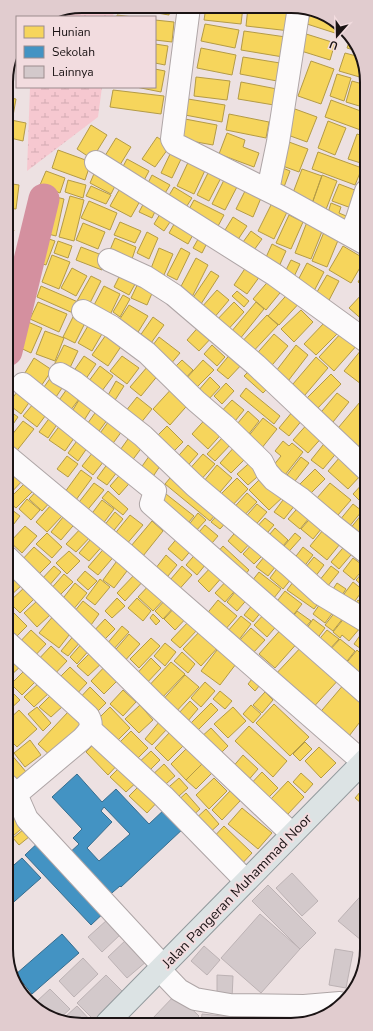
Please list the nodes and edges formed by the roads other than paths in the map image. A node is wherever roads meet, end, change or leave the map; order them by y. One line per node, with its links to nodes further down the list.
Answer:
1 (188, 13): 4 (street)
2 (298, 14): 4 (street)
3 (96, 162): 9 (street)
4 (268, 190): 6 (street)
5 (360, 210): 6 (street)
6 (358, 240)
7 (109, 260): 13 (street)
8 (84, 311): 14 (street)
9 (360, 337)
10 (60, 374): 16 (street)
11 (23, 384): 18 (street)
12 (13, 461): 20 (street)
13 (360, 463)
14 (360, 547)
15 (13, 563): 24 (street)
16 (360, 617)
17 (13, 647): 19 (street)
18 (360, 688)
19 (90, 729): 22 (street); 25 (street)
20 (360, 756)
21 (360, 765): 24 (main road, Jalan Pangeran Muhammad Noor)
22 (13, 791)
23 (13, 798): 26 (street)
24 (292, 834): 25 (main road, Jalan Pangeran Muhammad Noor)
25 (246, 882): 26 (main road, Jalan Pangeran Muhammad Noor)
26 (161, 968): 27 (street); 28 (main road, Jalan Pangeran Muhammad Noor)
27 (333, 1004)
28 (113, 1018)

